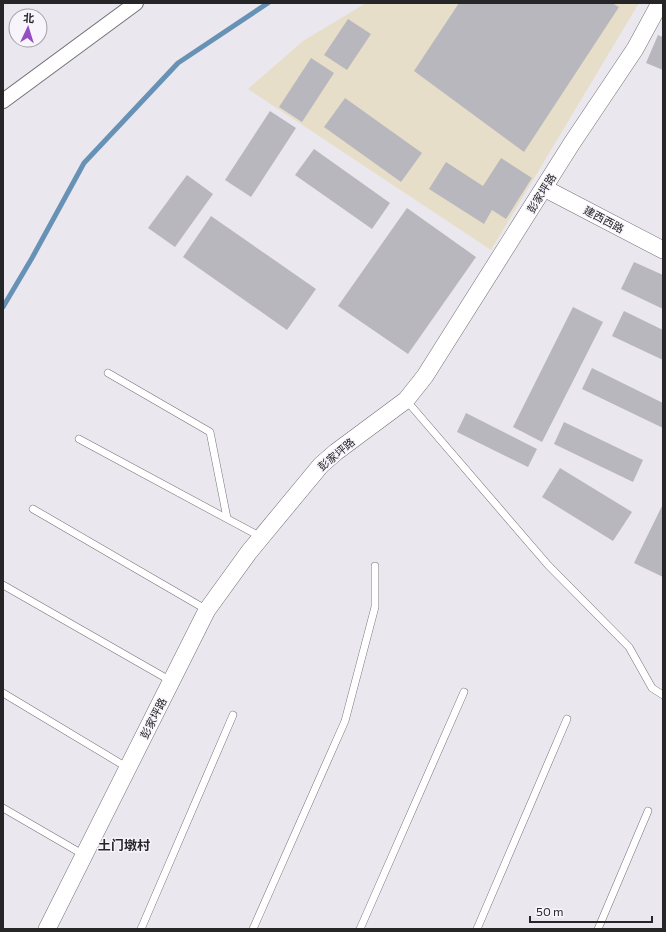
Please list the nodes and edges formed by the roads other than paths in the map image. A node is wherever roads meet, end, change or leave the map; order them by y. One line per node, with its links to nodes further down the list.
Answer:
1 (136, 3): 3 (street)
2 (660, 3): 4 (street, 彭家坪路)
3 (3, 101)
4 (544, 188): 5 (street, 建西西路); 7 (street, 彭家坪路)
5 (663, 250)
6 (108, 373): 10 (lane)
7 (406, 400): 11 (street, 彭家坪路); 18 (lane)
8 (79, 439): 10 (lane)
9 (33, 508): 14 (lane)
10 (227, 518): 11 (lane)
11 (262, 537): 14 (street, 彭家坪路)
12 (375, 566): 27 (lane)
13 (3, 585): 15 (lane)
14 (207, 610): 15 (street, 彭家坪路)
15 (171, 681): 21 (street, 彭家坪路)
16 (464, 692): 28 (lane)
17 (3, 693): 21 (lane)
18 (663, 695)
19 (233, 715): 26 (lane)
20 (567, 720): 29 (lane)
21 (128, 768): 24 (street, 彭家坪路)
22 (3, 808): 24 (lane)
23 (648, 811): 30 (lane)
24 (84, 855): 25 (street, 彭家坪路)
25 (47, 929)
26 (141, 929)
27 (253, 929)
28 (360, 929)
29 (477, 929)
30 (598, 929)

